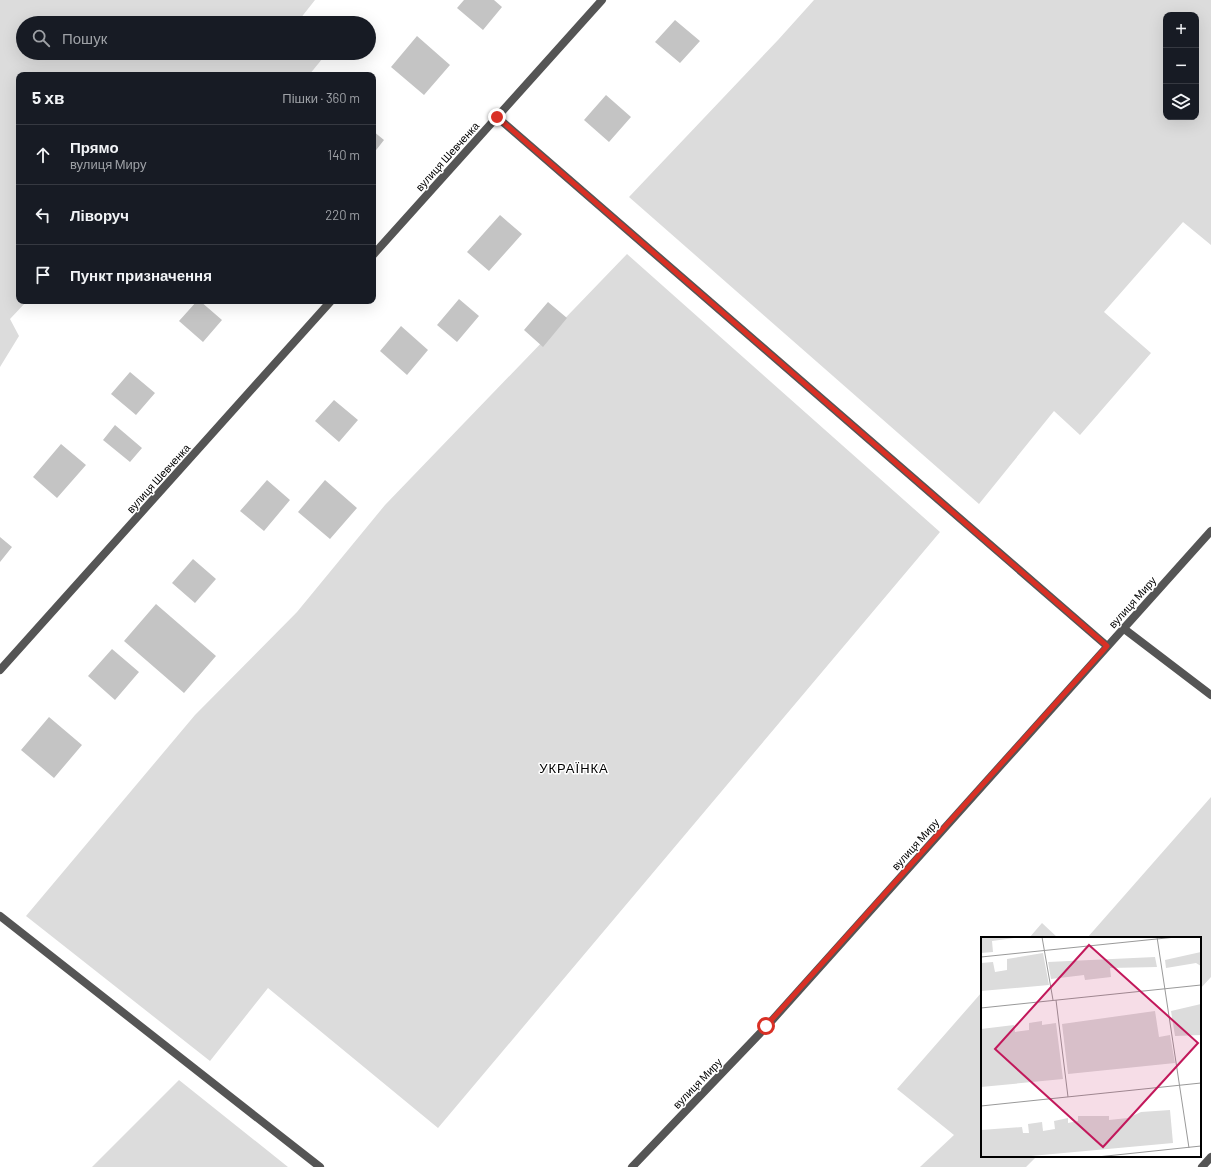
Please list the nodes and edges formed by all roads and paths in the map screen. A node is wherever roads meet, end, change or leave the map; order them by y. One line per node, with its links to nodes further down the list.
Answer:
1 (602, 0): 2 (street, вулиця Шевченка)
2 (497, 117): 3 (street, вулиця Шевченка); 7 (street)
3 (376, 252)
4 (328, 304): 8 (street, вулиця Шевченка)
5 (1211, 531): 6 (street, вулиця Миру)
6 (1123, 628): 7 (street, вулиця Миру); 9 (street)
7 (1107, 646): 13 (street, вулиця Миру)
8 (0, 670)
9 (1211, 695)
10 (0, 916): 12 (street)
11 (1211, 1157): 14 (street)
12 (320, 1167)
13 (632, 1167)
14 (1202, 1167)

